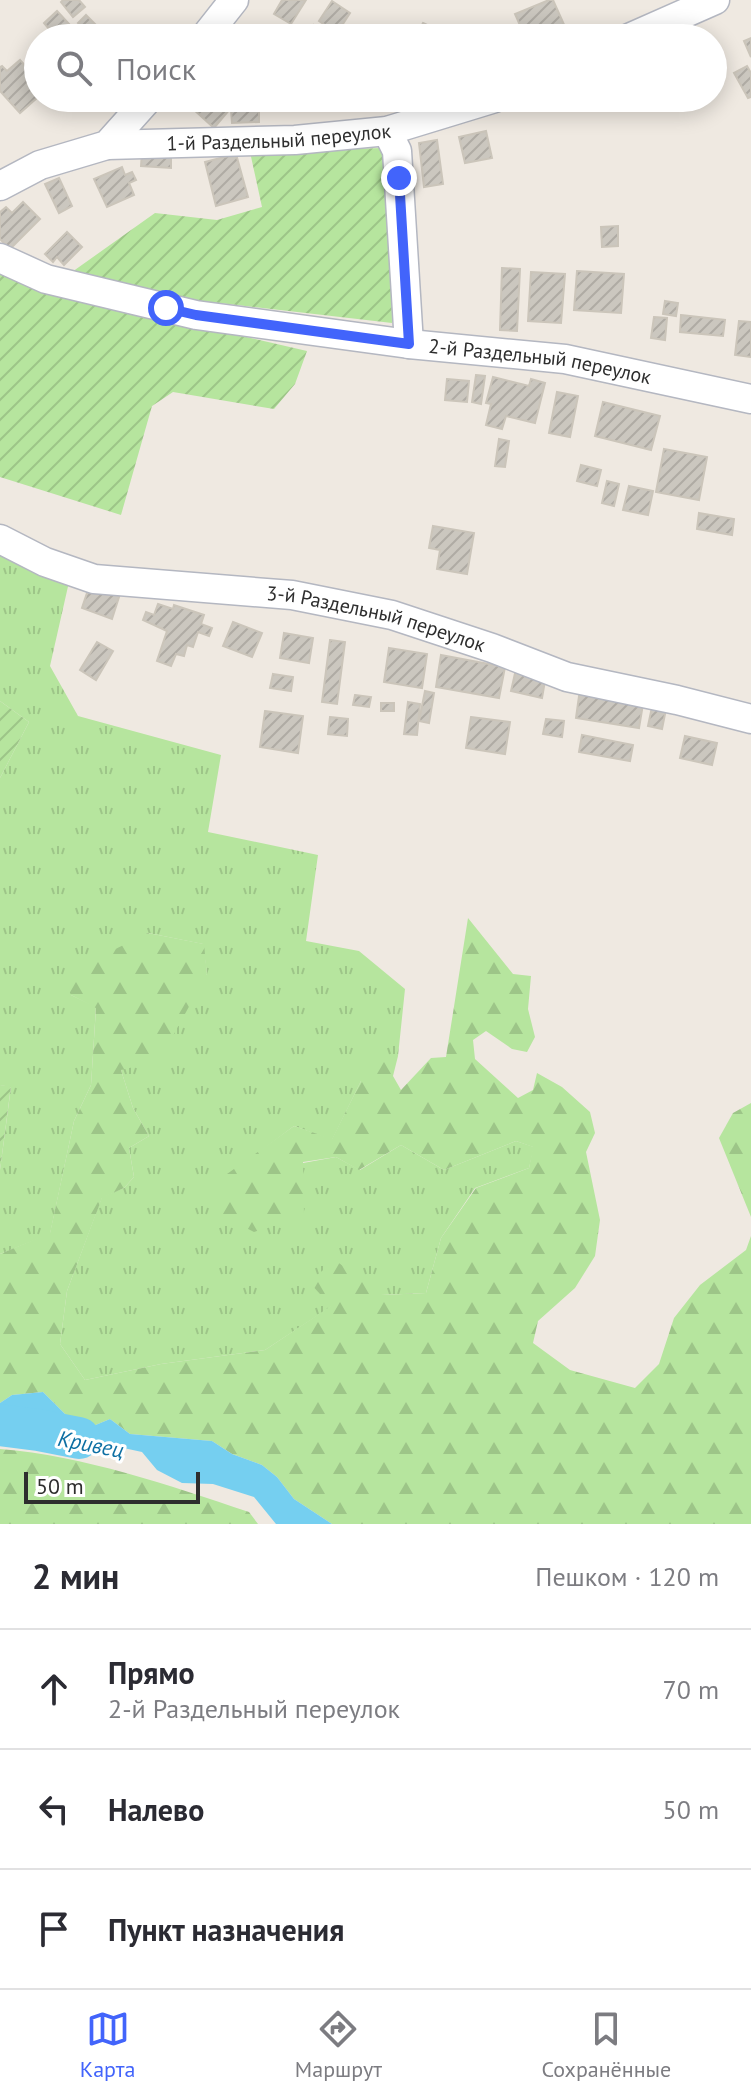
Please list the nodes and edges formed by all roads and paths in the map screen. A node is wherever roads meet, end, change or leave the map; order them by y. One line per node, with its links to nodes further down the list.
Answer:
1 (234, 0): 3 (street)
2 (715, 0): 4 (street)
3 (215, 24)
4 (661, 24)
5 (136, 112): 8 (street)
6 (449, 112): 7 (street, 1-й Раздельный переулок)
7 (387, 131): 8 (street, 1-й Раздельный переулок); 11 (street)
8 (107, 145): 9 (street, 1-й Раздельный переулок)
9 (0, 186)
10 (0, 258): 11 (street, 2-й Раздельный переулок)
11 (409, 344): 12 (street, 2-й Раздельный переулок)
12 (751, 399)
13 (0, 539): 14 (street, 3-й Раздельный переулок)
14 (751, 719)

